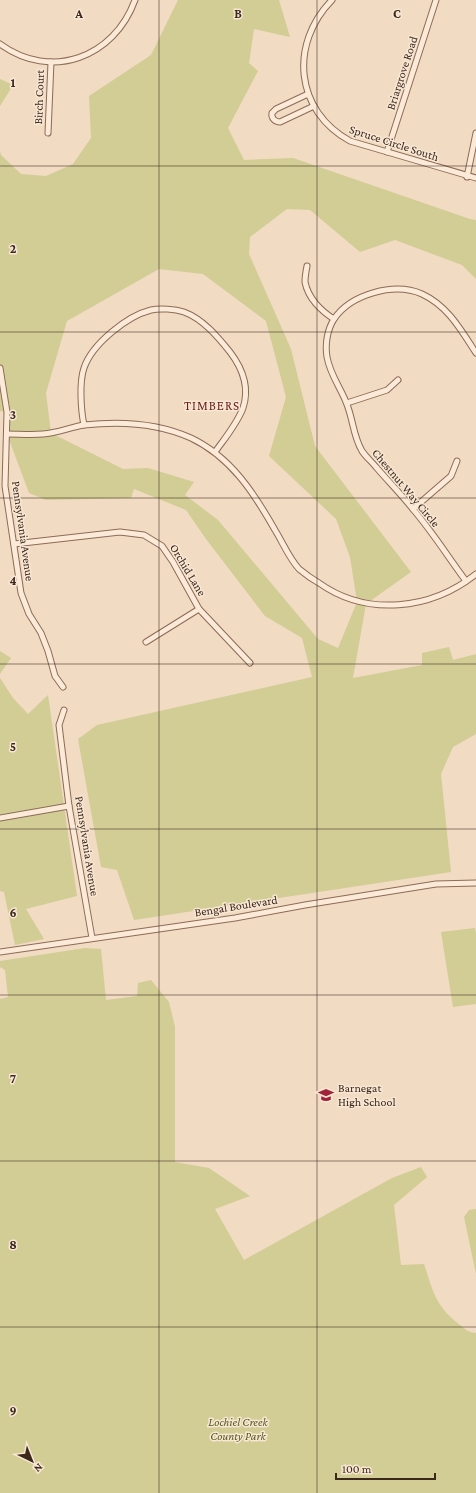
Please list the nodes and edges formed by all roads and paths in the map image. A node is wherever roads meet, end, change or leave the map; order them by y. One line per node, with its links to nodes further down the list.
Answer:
1 (135, 0): 5 (street)
2 (332, 0): 6 (street, Spruce Circle South)
3 (436, 0): 10 (street, Briargrove Road)
4 (0, 44): 5 (street)
5 (51, 62): 8 (street, Birch Court)
6 (308, 94): 7 (street, Spruce Circle South); 7 (street)
7 (314, 106): 10 (street, Spruce Circle South)
8 (48, 133)
9 (476, 133): 11 (street)
10 (387, 152): 11 (street, Spruce Circle South)
11 (468, 177): 12 (street, Spruce Circle South)
12 (476, 178)
13 (307, 266): 14 (street)
14 (334, 319): 15 (street, Chestnut Way Circle); 18 (street, Chestnut Way Circle)
15 (476, 354)
16 (0, 368): 20 (street, Pennsylvania Avenue)
17 (398, 380): 18 (street)
18 (347, 403): 23 (street, Chestnut Way Circle)
19 (84, 425): 20 (street); 21 (street); 21 (street)
20 (7, 434): 24 (street, Pennsylvania Avenue)
21 (216, 452): 26 (street)
22 (457, 461): 23 (street)
23 (413, 508): 26 (street, Chestnut Way Circle)
24 (14, 544): 27 (street, Orchid Lane); 30 (street, Pennsylvania Avenue)
25 (476, 574): 26 (street)
26 (466, 582)
27 (199, 609): 28 (street); 29 (street, Orchid Lane)
28 (146, 642)
29 (250, 663)
30 (63, 687)
31 (64, 710): 32 (street, Pennsylvania Avenue)
32 (69, 806): 33 (street); 35 (street, Pennsylvania Avenue)
33 (0, 818)
34 (476, 883): 35 (street, Bengal Boulevard)
35 (92, 938): 36 (street, Bengal Boulevard)
36 (0, 952)

